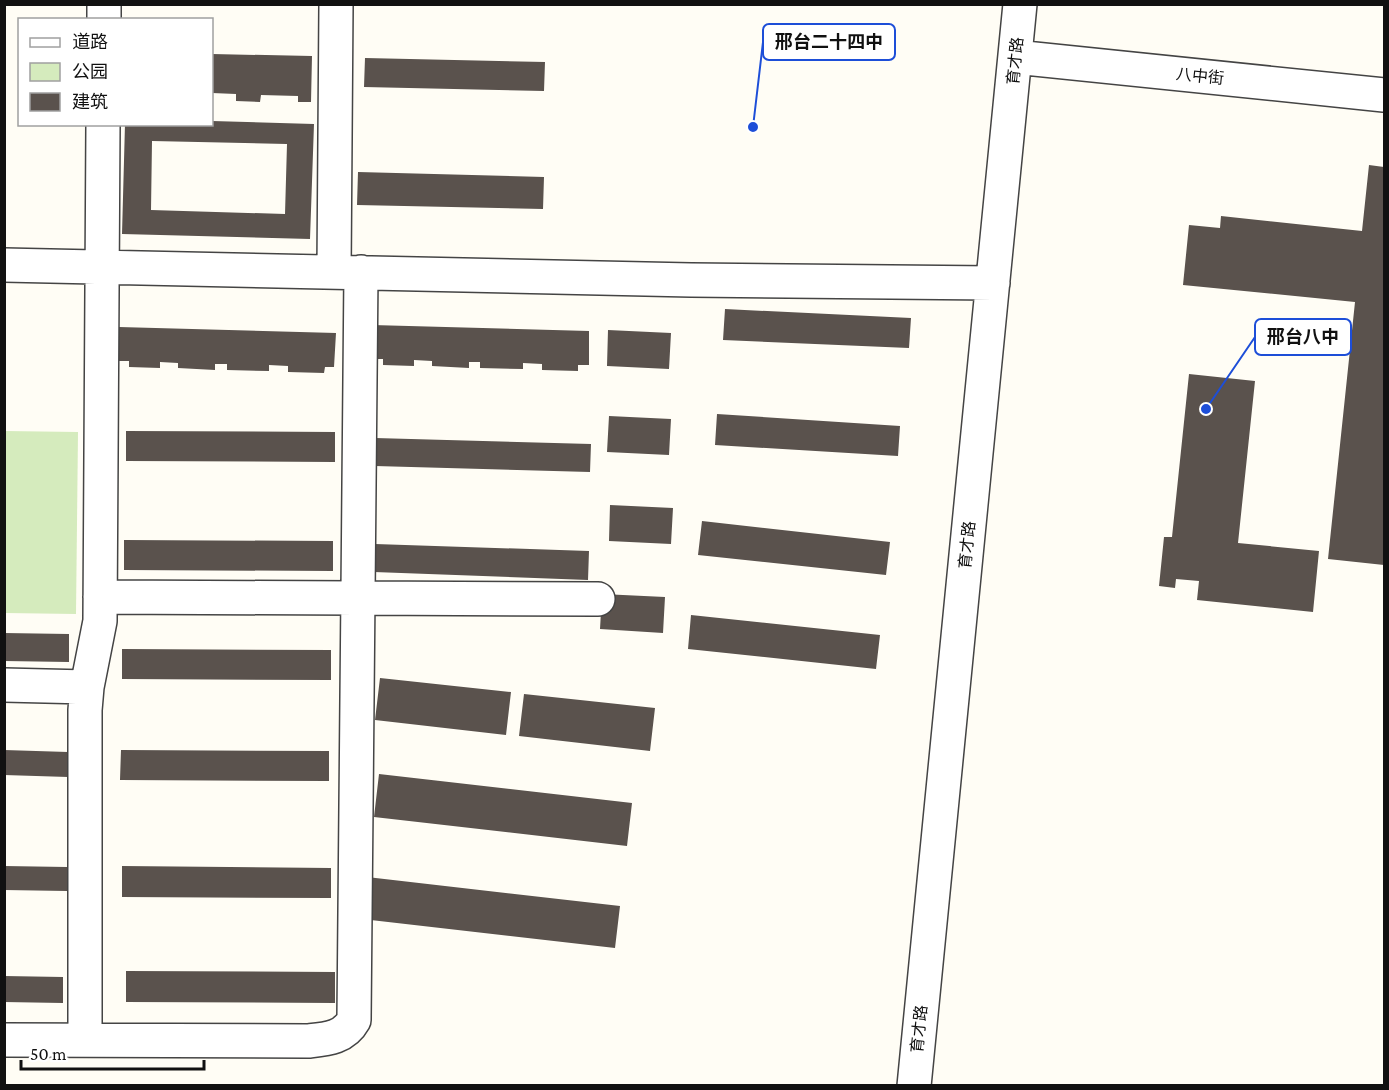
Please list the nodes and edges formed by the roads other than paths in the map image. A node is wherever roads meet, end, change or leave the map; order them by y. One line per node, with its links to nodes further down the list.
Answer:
1 (336, 4): 8 (street)
2 (1020, 4): 3 (street, 育才路)
3 (1015, 57): 4 (street, 八中街); 9 (street, 育才路)
4 (1384, 94)
5 (103, 126): 7 (street)
6 (4, 265): 7 (street)
7 (101, 267): 8 (street); 10 (street)
8 (348, 272): 9 (street); 11 (street)
9 (993, 284): 17 (street, 育才路)
10 (100, 597): 11 (street); 14 (street)
11 (358, 598): 12 (street); 16 (street)
12 (598, 599)
13 (4, 685): 14 (street)
14 (87, 687): 16 (street)
15 (4, 1040): 16 (street)
16 (85, 1040)
17 (914, 1086)

